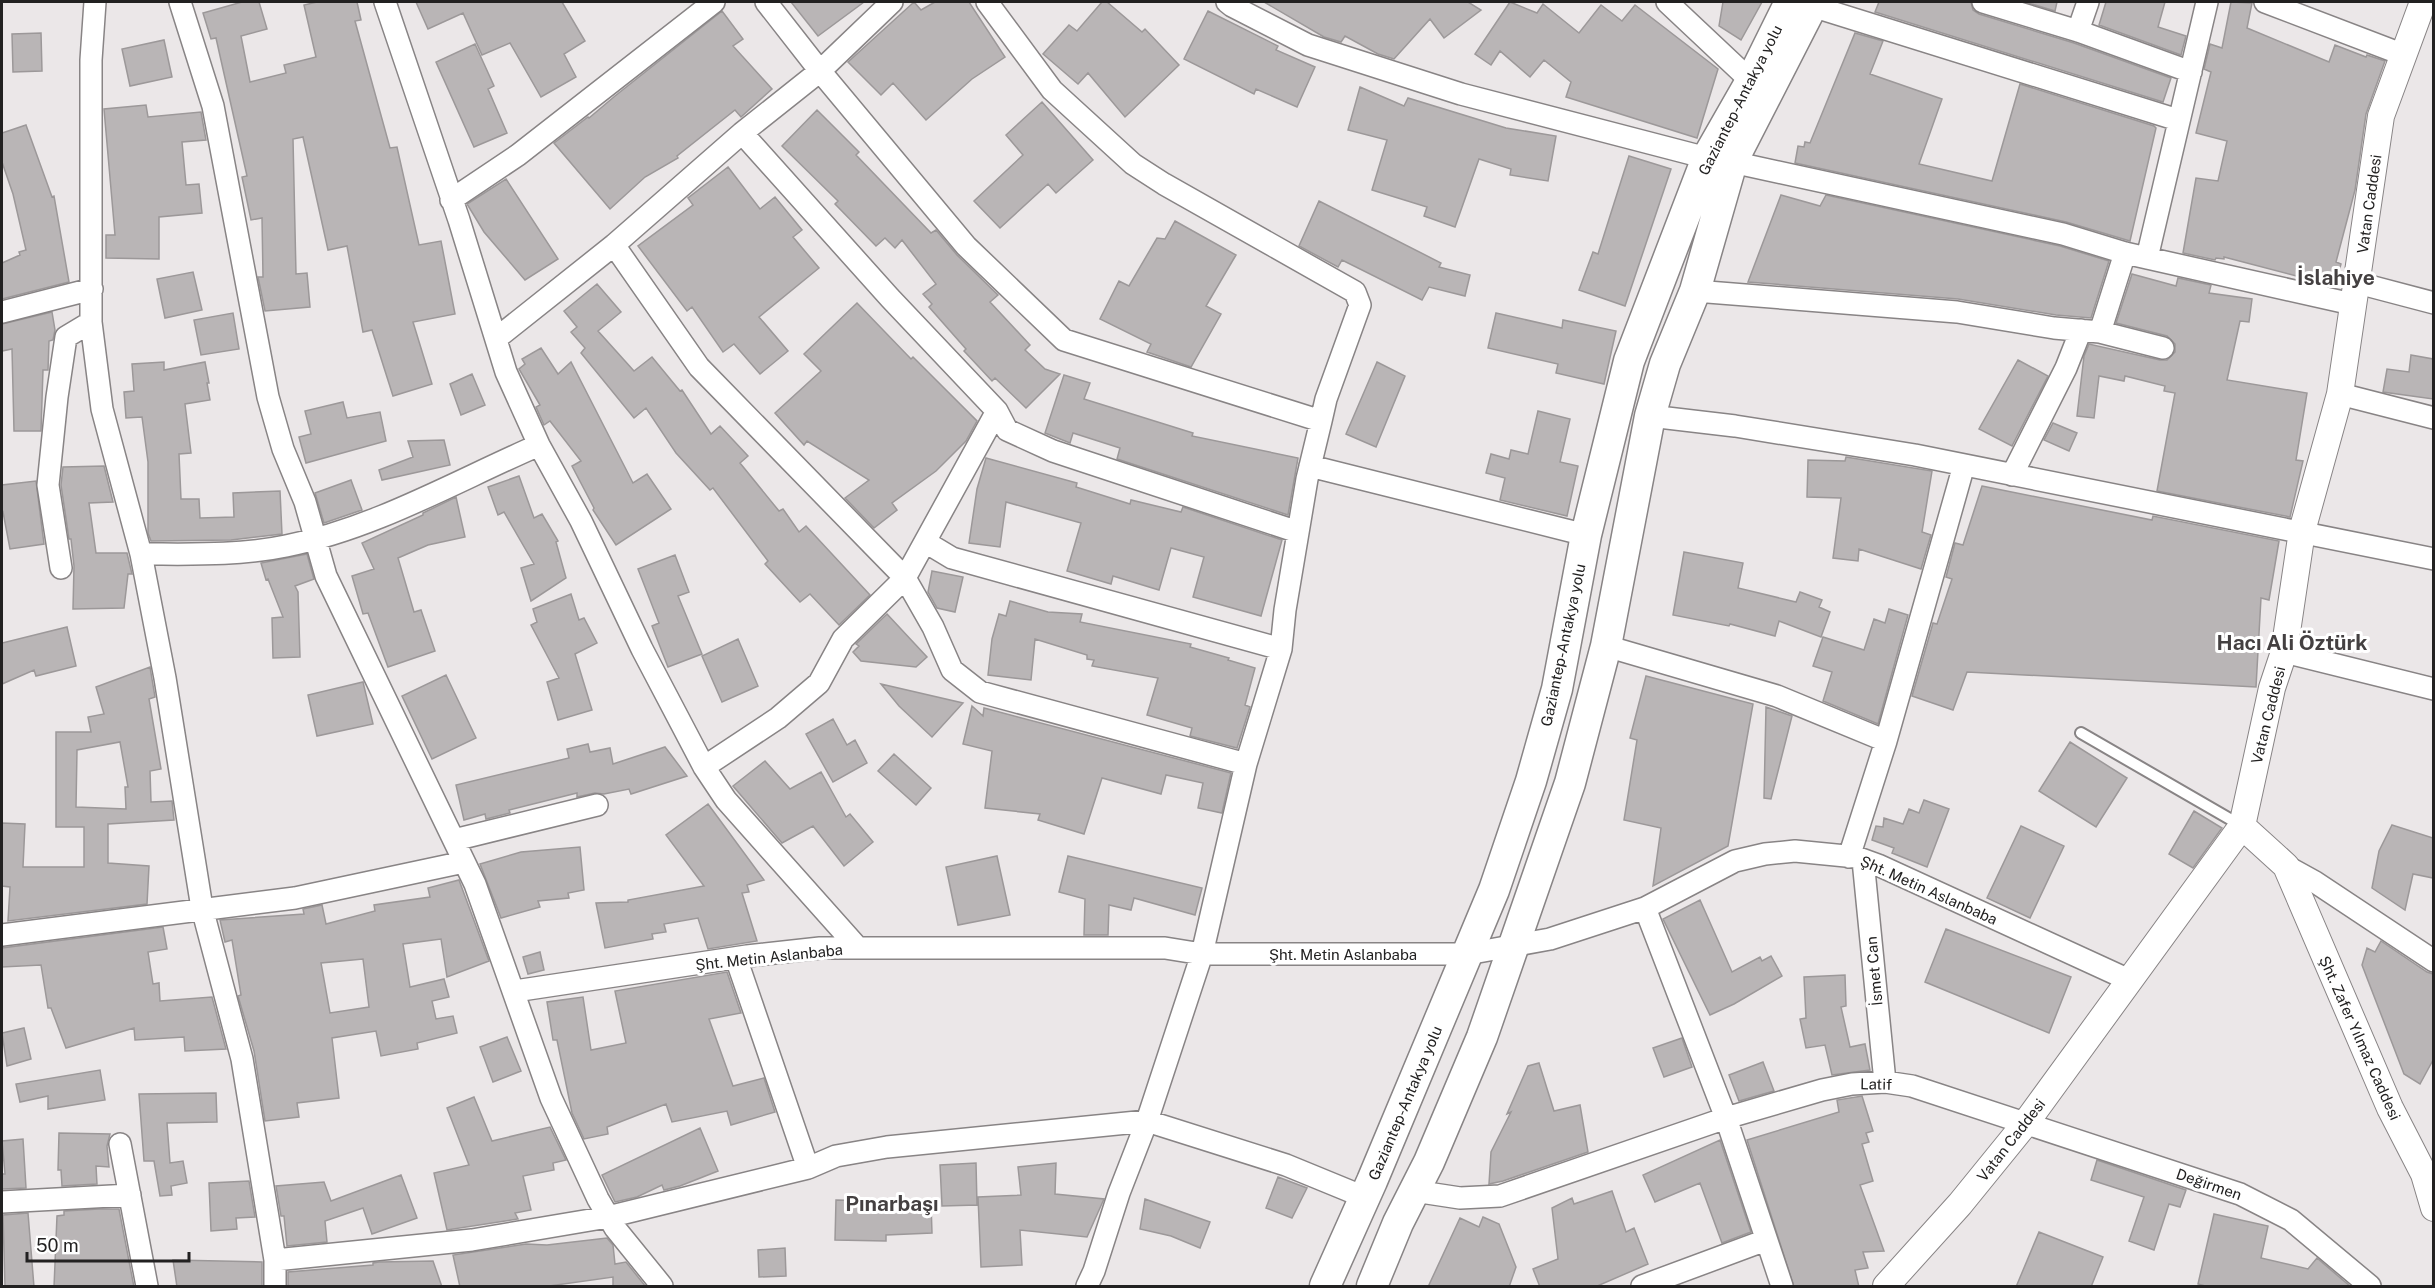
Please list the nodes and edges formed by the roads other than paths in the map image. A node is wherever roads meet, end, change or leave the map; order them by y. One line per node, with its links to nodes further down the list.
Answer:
1 (95, 2): 28 (street)
2 (180, 2): 49 (street)
3 (385, 2): 24 (street)
4 (714, 2): 24 (street)
5 (766, 2): 18 (street)
6 (987, 2): 41 (street)
7 (1227, 2): 23 (street)
8 (1983, 2): 16 (street)
9 (2088, 2): 16 (street)
10 (2207, 2): 19 (street)
11 (2265, 2): 17 (street)
12 (2423, 2): 17 (street, Vatan Caddesi)
13 (1805, 3): 20 (main road, Gaziantep-Antakya yolu); 21 (street); 23 (main road, Gaziantep-Antakya yolu)
14 (885, 4): 18 (street)
15 (1673, 4): 20 (street)
16 (2078, 31): 19 (street)
17 (2404, 55): 30 (street, Vatan Caddesi)
18 (820, 71): 22 (street); 41 (street)
19 (2191, 72): 21 (street)
20 (1752, 81): 23 (main road, Gaziantep-Antakya yolu)
21 (2178, 120): 27 (street)
22 (742, 133): 25 (street); 38 (street)
23 (1720, 160): 26 (street); 29 (main road, Gaziantep-Antakya yolu); 48 (main road, Gaziantep-Antakya yolu)
24 (452, 200): 35 (street)
25 (614, 245): 35 (street); 54 (street)
26 (2125, 253): 27 (street); 34 (street)
27 (2147, 258): 30 (street)
28 (92, 289): 32 (street); 33 (street)
29 (1695, 291): 34 (street); 39 (main road, Gaziantep-Antakya yolu)
30 (2355, 293): 31 (street); 37 (street, Vatan Caddesi)
31 (2433, 303)
32 (2, 312)
33 (91, 322): 51 (street); 53 (street)
34 (2091, 331): 36 (street); 45 (street)
35 (496, 338): 42 (street)
36 (2163, 348)
37 (2340, 394): 40 (street); 46 (street, Vatan Caddesi)
38 (997, 411): 47 (street); 50 (street)
39 (1650, 416): 43 (street); 55 (main road, Gaziantep-Antakya yolu)
40 (2433, 418)
41 (1321, 421): 44 (street)
42 (539, 446): 49 (street); 62 (street)
43 (1964, 465): 45 (street); 60 (street)
44 (1310, 466): 47 (street); 48 (street)
45 (2012, 475): 46 (street)
46 (2302, 531): 52 (street); 57 (street, Vatan Caddesi)
47 (1299, 532): 56 (street)
48 (1586, 535): 75 (main road, Gaziantep-Antakya yolu)
49 (316, 540): 51 (street); 65 (street)
50 (927, 543): 54 (street); 56 (street)
51 (141, 554): 69 (street)
52 (2433, 559)
53 (61, 568)
54 (905, 578): 61 (street); 62 (street)
55 (1606, 646): 60 (street); 72 (main road, Gaziantep-Antakya yolu)
56 (1281, 650): 61 (street)
57 (2284, 652): 58 (street); 64 (street, Vatan Caddesi)
58 (2433, 689)
59 (2081, 733): 64 (lane)
60 (1886, 741): 66 (street)
61 (1246, 764): 74 (street)
62 (704, 767): 73 (street)
63 (597, 805): 65 (street)
64 (2242, 826): 68 (street); 78 (street, Vatan Caddesi)
65 (454, 840): 67 (street)
66 (1856, 858): 70 (street, Şht. Metin Aslanbaba); 78 (street, Şht. Metin Aslanbaba); 80 (street, İsmet Can)
67 (464, 862): 69 (street); 79 (street)
68 (2286, 866): 77 (street); 90 (street, Şht. Zafer Yılmaz Caddesi)
69 (202, 908): 71 (street); 93 (street)
70 (1645, 908): 72 (street, Şht. Metin Aslanbaba); 81 (street)
71 (2, 935)
72 (1514, 945): 75 (street, Şht. Metin Aslanbaba); 86 (main road, Gaziantep-Antakya yolu)
73 (858, 948): 74 (street, Şht. Metin Aslanbaba); 76 (street, Şht. Metin Aslanbaba)
74 (1202, 954): 75 (street, Şht. Metin Aslanbaba); 82 (street)
75 (1467, 954): 88 (main road, Gaziantep-Antakya yolu)
76 (736, 958): 79 (street, Şht. Metin Aslanbaba); 85 (street)
77 (2433, 961)
78 (2129, 980): 83 (street, Vatan Caddesi)
79 (515, 991): 91 (street)
80 (1885, 1082): 81 (street, Latif); 83 (street, Latif)
81 (1726, 1118): 86 (street, Latif); 92 (street)
82 (1147, 1121): 85 (street); 88 (street); 97 (street)
83 (2025, 1124): 102 (street, Vatan Caddesi); 103 (street, Değirmen)
84 (120, 1144): 87 (street)
85 (808, 1168): 91 (street)
86 (1414, 1191): 99 (main road, Gaziantep-Antakya yolu)
87 (130, 1195): 89 (street); 94 (street)
88 (1364, 1197): 98 (main road, Gaziantep-Antakya yolu)
89 (2, 1202)
90 (2433, 1208)
91 (608, 1216): 93 (street); 96 (street)
92 (1766, 1240): 100 (street); 101 (street)
93 (275, 1260): 95 (street)
94 (147, 1287)
95 (275, 1287)
96 (662, 1287)
97 (1087, 1287)
98 (1325, 1287)
99 (1372, 1287)
100 (1642, 1287)
101 (1782, 1287)
102 (1886, 1287)
103 (2370, 1287)

